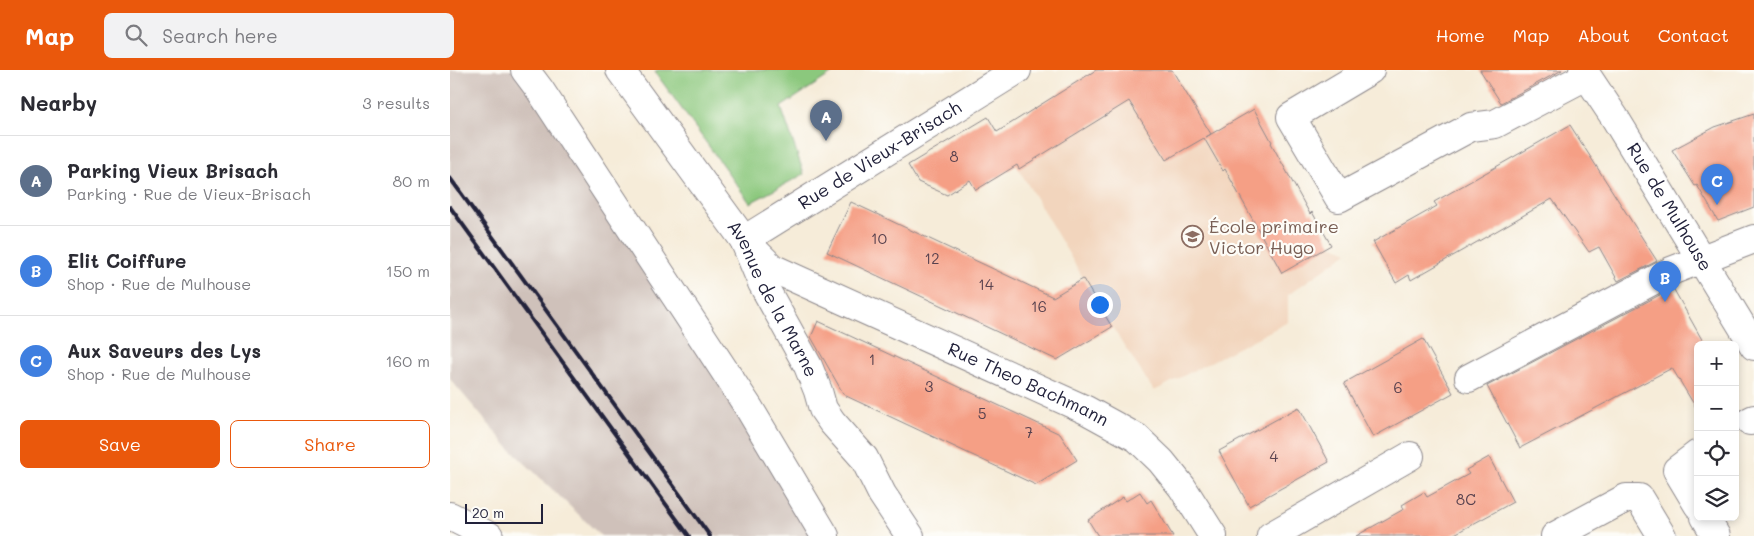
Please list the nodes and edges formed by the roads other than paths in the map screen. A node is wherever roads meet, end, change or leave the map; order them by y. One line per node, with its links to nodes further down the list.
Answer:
1 (525, 70): 19 (street)
2 (620, 70): 7 (street, Avenue de la Marne)
3 (1017, 70): 7 (street, Rue de Vieux-Brisach)
4 (1370, 70): 5 (street)
5 (1585, 73): 8 (street, Rue de Mulhouse)
6 (1754, 239): 8 (street)
7 (744, 240): 9 (street, Rue Theo Bachmann); 10 (street, Avenue de la Marne)
8 (1700, 260): 11 (street, Rue de Mulhouse); 12 (street)
9 (806, 283): 10 (street); 21 (street, Rue Theo Bachmann)
10 (783, 322): 20 (street, Avenue de la Marne)
11 (1754, 346)
12 (1468, 378)
13 (1410, 456): 22 (street)
14 (1694, 457): 15 (street)
15 (1694, 498)
16 (450, 516): 18 (street)
17 (1707, 521): 25 (street)
18 (489, 536)
19 (825, 536)
20 (910, 536)
21 (1213, 536)
22 (1271, 536)
23 (1555, 536): 24 (street)
24 (1662, 536)
25 (1716, 536)

